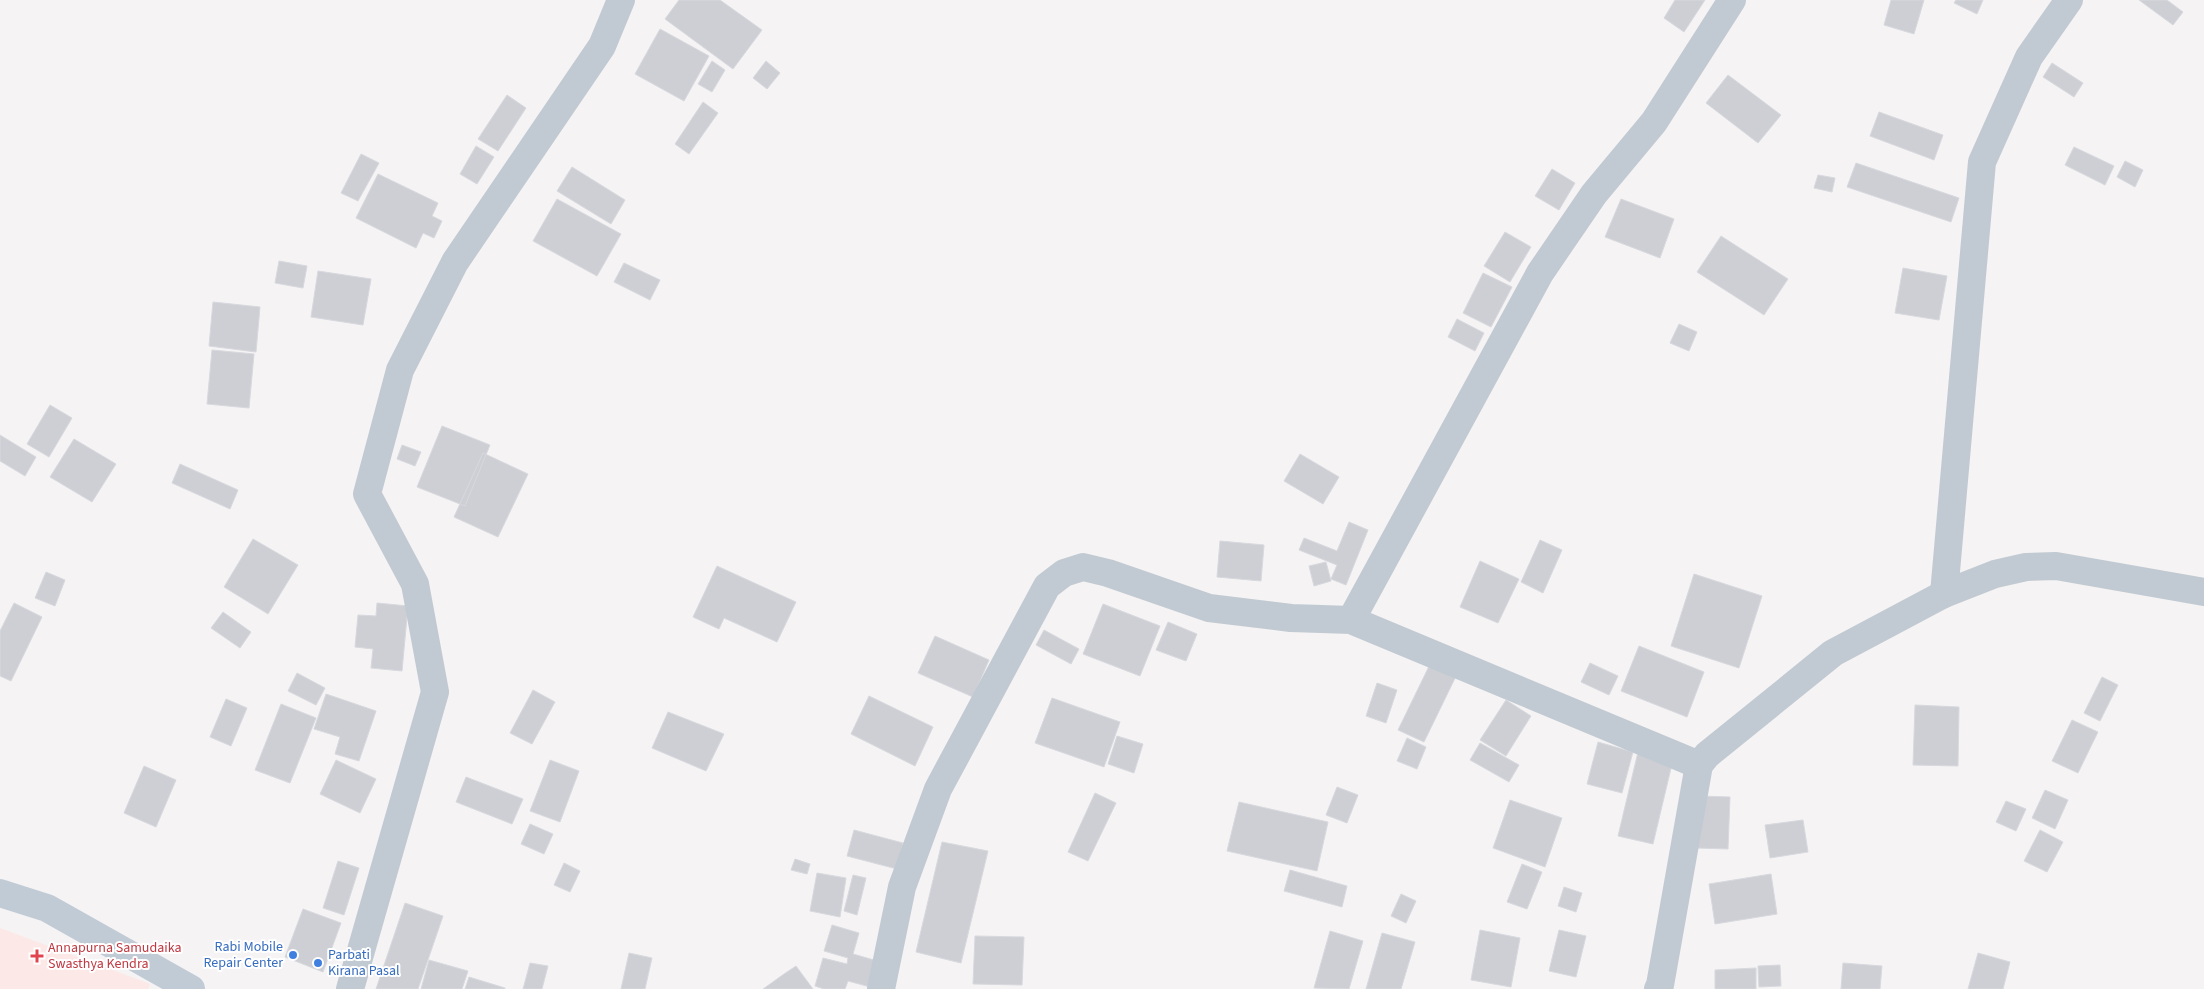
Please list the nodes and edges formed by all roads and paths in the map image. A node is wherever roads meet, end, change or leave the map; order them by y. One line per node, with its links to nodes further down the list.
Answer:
1 (620, 0): 10 (street)
2 (1732, 0): 6 (street)
3 (2069, 0): 5 (street)
4 (2204, 592): 5 (street)
5 (1944, 594): 7 (street)
6 (1351, 620): 7 (street); 11 (street)
7 (1699, 765): 12 (street)
8 (0, 893): 9 (main road)
9 (192, 989)
10 (350, 989)
11 (881, 989)
12 (1658, 989)

